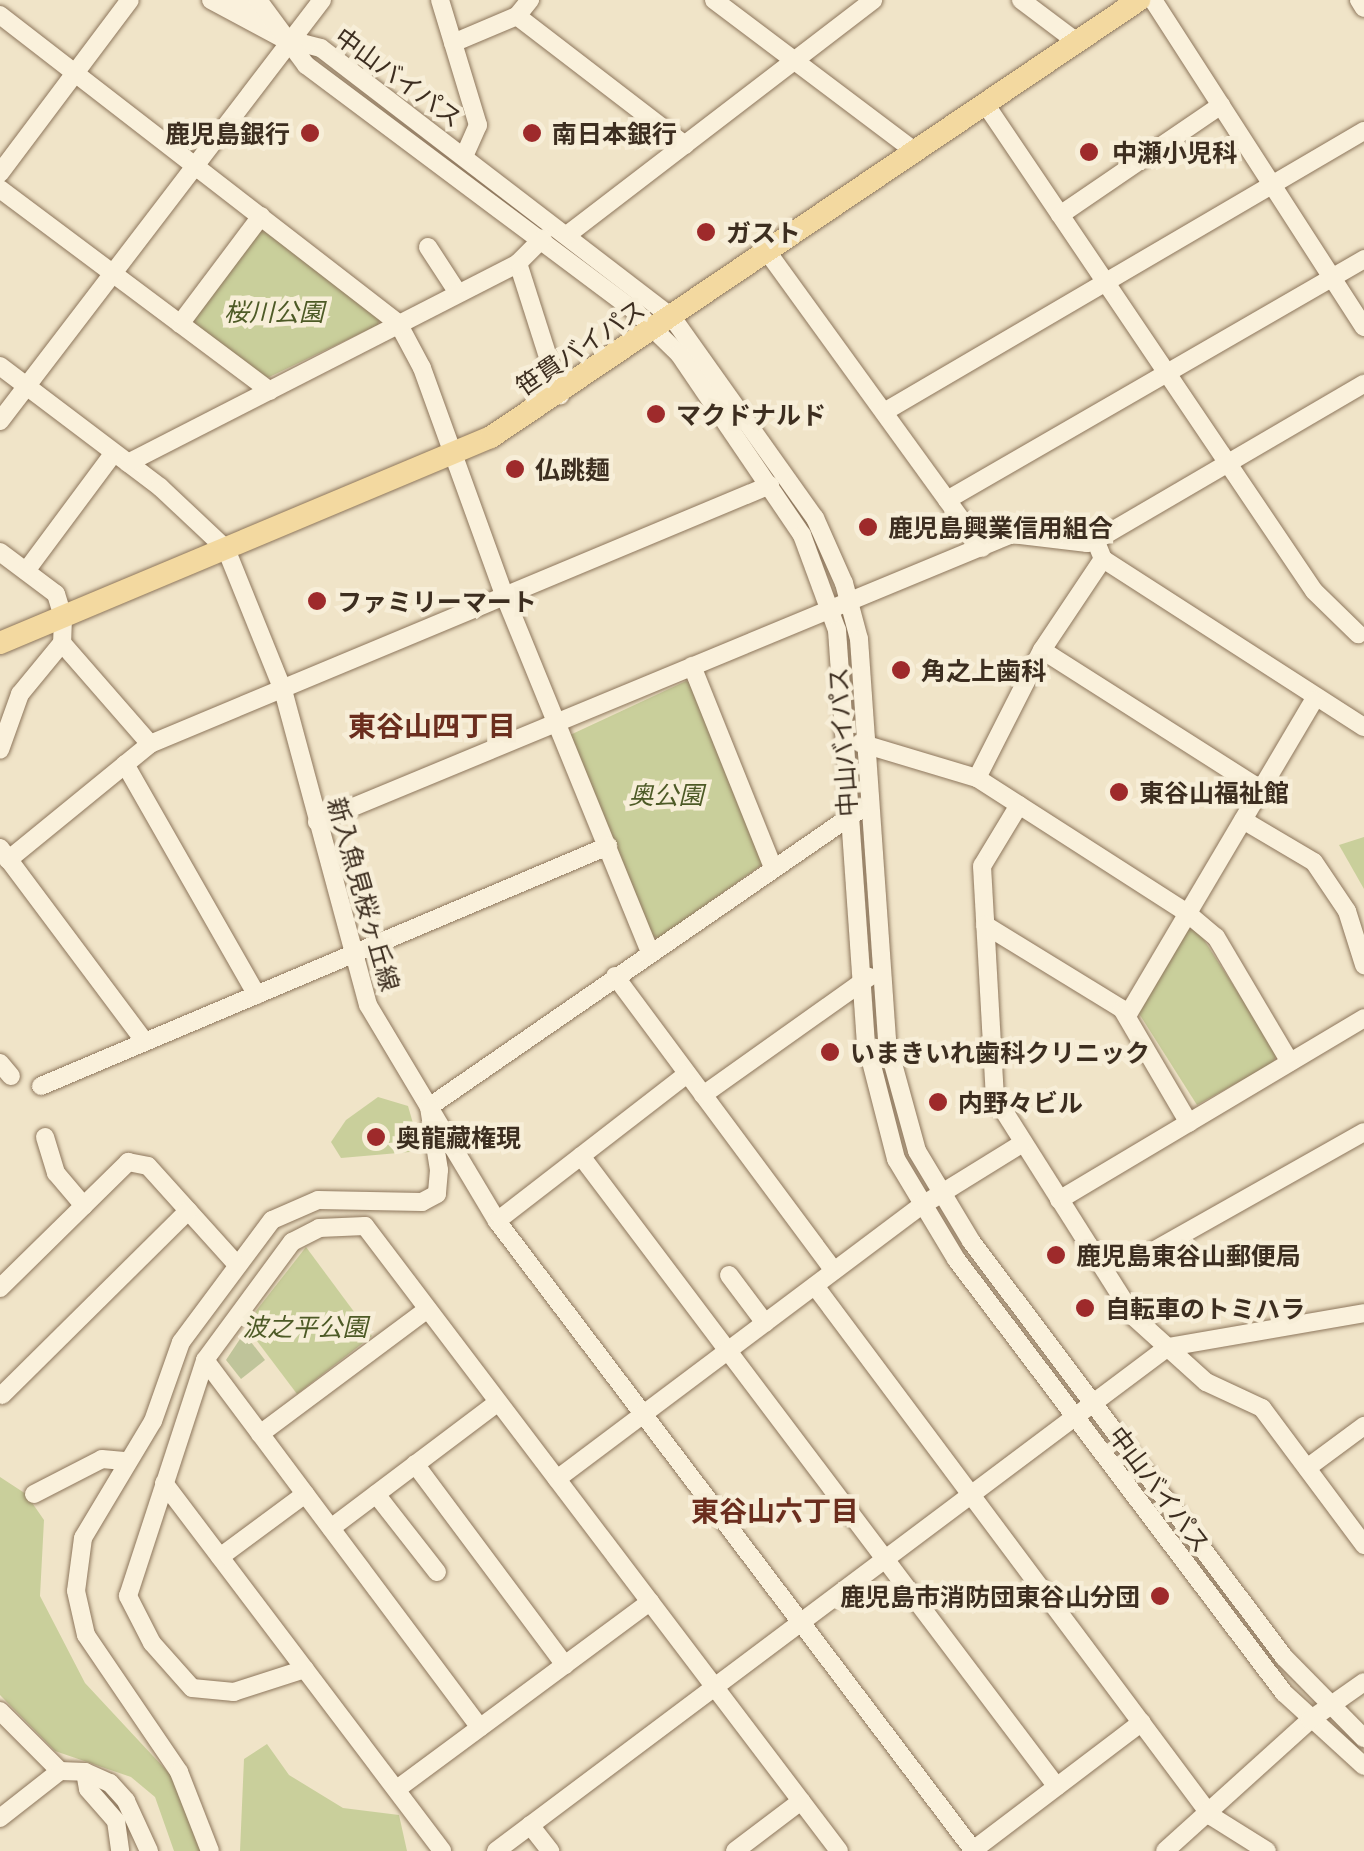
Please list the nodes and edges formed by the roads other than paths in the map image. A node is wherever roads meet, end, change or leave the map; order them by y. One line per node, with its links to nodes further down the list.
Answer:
1 (130, 0): 21 (street)
2 (211, 0): 17 (street)
3 (237, 0): 17 (street)
4 (258, 0): 17 (street)
5 (322, 0): 17 (street)
6 (440, 0): 18 (street)
7 (530, 0): 16 (street)
8 (714, 0): 20 (street)
9 (874, 0): 20 (street)
10 (1021, 0): 19 (street)
11 (1139, 0): 19 (main road, 笹貫バイパス)
12 (1153, 0): 23 (street)
13 (1359, 0): 14 (street)
14 (1364, 8)
15 (0, 15): 21 (street)
16 (517, 16): 18 (street); 25 (street)
17 (291, 41): 27 (street, 中山バイパス); 28 (street); 35 (street, 中山バイパス)
18 (454, 42): 27 (street)
19 (1077, 42): 22 (main road, 笹貫バイパス)
20 (795, 61): 25 (street); 26 (street)
21 (76, 72): 28 (street); 29 (street)
22 (986, 105): 26 (main road, 笹貫バイパス); 32 (street)
23 (1221, 105): 30 (street); 32 (street)
24 (1364, 131): 30 (street)
25 (685, 145): 34 (street)
26 (916, 152): 37 (main road, 笹貫バイパス)
27 (464, 156): 34 (street, 中山バイパス)
28 (194, 167): 33 (street); 40 (street)
29 (0, 173)
30 (1272, 185): 41 (street); 42 (street)
31 (0, 189): 40 (street)
32 (1060, 215): 42 (street)
33 (261, 216): 44 (street); 46 (street)
34 (567, 235): 45 (street, 中山バイパス)
35 (542, 238): 39 (street); 45 (street, 中山バイパス)
36 (428, 247): 43 (street)
37 (770, 254): 45 (main road, 笹貫バイパス); 54 (street)
38 (1364, 259): 41 (street)
39 (518, 263): 43 (street); 53 (street)
40 (112, 273): 46 (street); 51 (street)
41 (1332, 277): 47 (street); 49 (street)
42 (1106, 283): 49 (street); 54 (street)
43 (458, 292): 44 (street)
44 (398, 323): 52 (street); 56 (street)
45 (663, 323): 53 (main road, 笹貫バイパス); 59 (street, 中山バイパス); 68 (street, 中山バイパス)
46 (180, 324): 52 (street)
47 (1364, 327)
48 (0, 366): 51 (street)
49 (1166, 373): 58 (street); 60 (street)
50 (1364, 384): 58 (street)
51 (26, 386): 55 (street); 57 (street)
52 (270, 391): 57 (street)
53 (560, 395): 56 (main road, 笹貫バイパス)
54 (884, 412): 60 (street)
55 (0, 421)
56 (454, 454): 62 (main road, 笹貫バイパス); 67 (street)
57 (120, 459): 62 (street); 66 (street)
58 (1228, 462): 61 (street); 70 (street)
59 (770, 486): 67 (street); 68 (street, 中山バイパス)
60 (947, 500): 63 (street)
61 (1096, 539): 63 (street); 65 (street)
62 (226, 548): 69 (main road, 笹貫バイパス); 75 (street, 新入魚見桜ヶ丘線)
63 (982, 548): 68 (street)
64 (0, 552): 66 (street)
65 (1103, 559): 73 (street); 76 (street)
66 (26, 572): 69 (street)
67 (506, 597): 75 (street); 77 (street)
68 (842, 606): 74 (street); 79 (street, 中山バイパス); 81 (street, 中山バイパス)
69 (63, 616): 71 (main road, 笹貫バイパス); 72 (street)
70 (1358, 634)
71 (0, 643)
72 (62, 644): 80 (street); 82 (street)
73 (1042, 650): 84 (street); 85 (street)
74 (692, 666): 77 (street); 93 (street)
75 (283, 690): 80 (street); 90 (street, 新入魚見桜ヶ丘線)
76 (1314, 700): 78 (street); 85 (street)
77 (558, 722): 90 (street); 91 (street)
78 (1364, 727)
79 (847, 740): 81 (street); 88 (street, 中山バイパス)
80 (150, 744): 83 (street)
81 (869, 744): 84 (street); 86 (street, 中山バイパス)
82 (0, 750)
83 (126, 764): 92 (street); 102 (street)
84 (977, 778): 87 (street)
85 (1260, 790): 89 (street)
86 (872, 804): 88 (street); 99 (street, 中山バイパス)
87 (1019, 806): 94 (street); 95 (street)
88 (851, 815): 93 (street); 101 (street, 中山バイパス)
89 (1243, 820): 94 (street); 98 (street)
90 (317, 822): 97 (street, 新入魚見桜ヶ丘線)
91 (608, 846): 96 (street); 97 (street)
92 (4, 854): 105 (street)
93 (772, 866): 96 (street)
94 (1187, 913): 103 (street); 106 (street)
95 (985, 925): 103 (street); 114 (street)
96 (650, 952): 100 (street)
97 (354, 954): 102 (street); 110 (street, 新入魚見桜ヶ丘線)
98 (1364, 966)
99 (880, 973): 101 (street); 116 (street, 中山バイパス)
100 (614, 976): 107 (street); 110 (street)
101 (860, 980): 109 (street); 120 (street, 中山バイパス)
102 (257, 994): 105 (street)
103 (1126, 1016): 111 (street)
104 (1364, 1018): 106 (street)
105 (145, 1042): 108 (street)
106 (1290, 1062): 111 (street)
107 (687, 1074): 109 (street); 115 (street)
108 (41, 1086)
109 (703, 1094): 126 (street)
110 (429, 1107): 117 (street, 新入魚見桜ヶ丘線); 122 (street)
111 (1189, 1123): 118 (street)
112 (1364, 1132): 124 (street)
113 (45, 1137): 119 (street)
114 (1023, 1143): 116 (street); 118 (street)
115 (581, 1156): 122 (street); 134 (street)
116 (939, 1194): 120 (street); 138 (street, 中山バイパス)
117 (363, 1199): 123 (street); 125 (street, 新入魚見桜ヶ丘線)
118 (1059, 1200): 133 (street)
119 (84, 1206): 121 (street); 129 (street)
120 (921, 1206): 126 (street); 140 (street, 中山バイパス)
121 (188, 1211): 125 (street); 136 (street)
122 (497, 1221): 139 (street)
123 (365, 1226): 130 (street); 135 (street)
124 (1153, 1251)
125 (237, 1265): 143 (street, 新入魚見桜ヶ丘線)
126 (834, 1271): 128 (street)
127 (729, 1275): 132 (street)
128 (815, 1286): 132 (street); 151 (street)
129 (0, 1288)
130 (428, 1308): 137 (street); 142 (street)
131 (1364, 1312): 133 (street)
132 (765, 1324): 134 (street)
133 (1168, 1348): 138 (street); 145 (street)
134 (728, 1351): 139 (street); 155 (street)
135 (205, 1360): 142 (street); 147 (street)
136 (2, 1395)
137 (498, 1402): 144 (street); 146 (street)
138 (1092, 1402): 140 (street); 163 (street, 中山バイパス)
139 (643, 1414): 146 (street); 158 (street)
140 (1072, 1416): 151 (street); 165 (street, 中山バイパス)
141 (1364, 1426): 145 (street)
142 (260, 1434): 149 (street)
143 (127, 1461): 148 (street); 180 (street, 新入魚見桜ヶ丘線)
144 (415, 1464): 150 (street); 159 (street)
145 (1306, 1468): 153 (street)
146 (557, 1479): 157 (street)
147 (164, 1483): 154 (street); 160 (street)
148 (34, 1494)
149 (305, 1494): 152 (street); 154 (street)
150 (376, 1494): 152 (street); 156 (street)
151 (970, 1494): 155 (street); 166 (street)
152 (331, 1528): 167 (street)
153 (1364, 1545)
154 (220, 1557): 160 (street)
155 (884, 1559): 158 (street); 172 (street)
156 (437, 1572)
157 (650, 1602): 159 (street); 162 (street)
158 (801, 1622): 162 (street); 186 (street)
159 (565, 1665): 167 (street)
160 (305, 1669): 173 (street)
161 (1364, 1682): 163 (street)
162 (714, 1687): 174 (street); 177 (street)
163 (1329, 1705): 165 (street); 168 (street, 中山バイパス)
164 (0, 1711): 170 (street)
165 (1310, 1720): 169 (street, 中山バイパス); 175 (street)
166 (1142, 1722): 172 (street); 175 (street)
167 (480, 1727): 173 (street)
168 (1364, 1738)
169 (1364, 1766)
170 (60, 1771): 171 (street); 176 (street)
171 (85, 1772): 178 (street); 179 (street)
172 (1056, 1787): 186 (street)
173 (396, 1790): 181 (street)
174 (801, 1801): 184 (street); 185 (street)
175 (1211, 1816): 187 (street); 188 (street)
176 (0, 1818)
177 (530, 1825): 182 (street); 183 (street)
178 (120, 1851)
179 (150, 1851)
180 (210, 1851)
181 (442, 1851)
182 (496, 1851)
183 (550, 1851)
184 (735, 1851)
185 (839, 1851)
186 (973, 1851)
187 (1165, 1851)
188 (1267, 1851)

